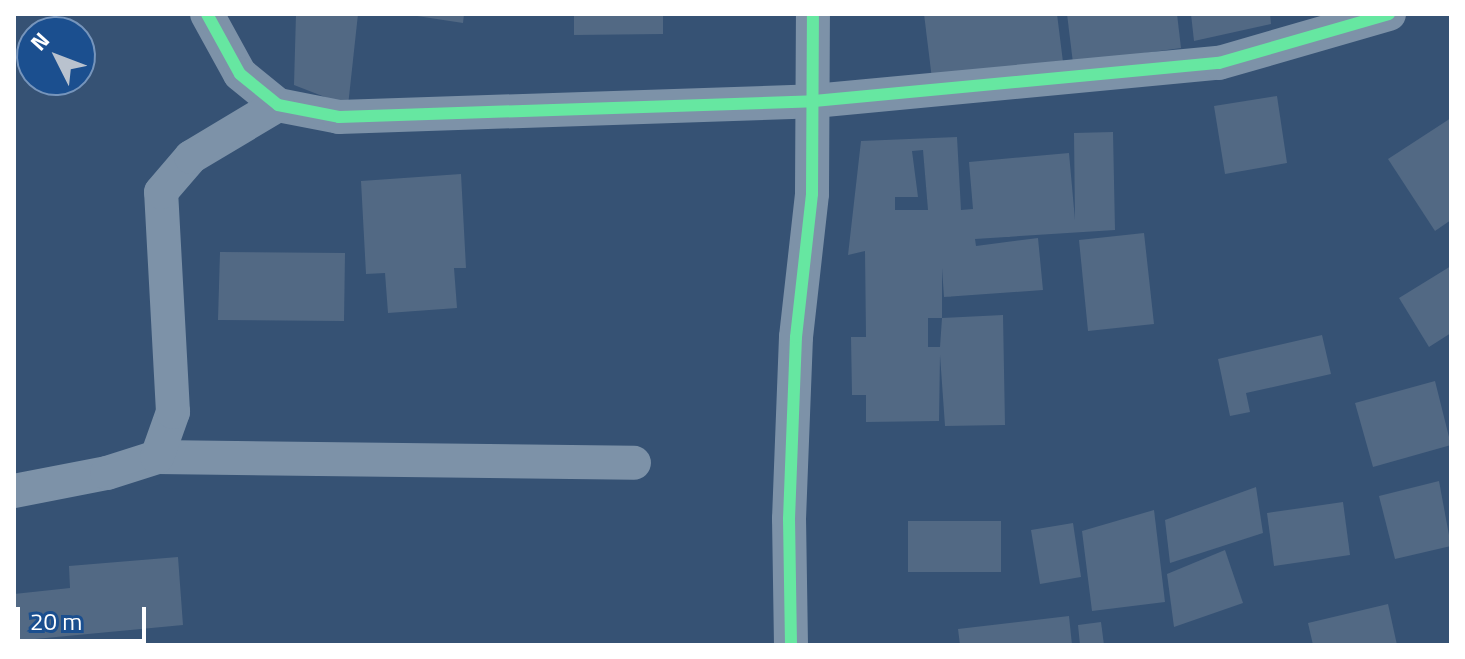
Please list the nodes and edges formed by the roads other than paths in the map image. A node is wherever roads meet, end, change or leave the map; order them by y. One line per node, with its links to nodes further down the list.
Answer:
1 (207, 14): 5 (street)
2 (813, 14): 4 (street)
3 (1389, 14): 4 (street)
4 (814, 101): 5 (street); 9 (street)
5 (278, 105): 6 (street)
6 (157, 457): 7 (street); 8 (street)
7 (634, 463)
8 (14, 491)
9 (791, 645)

